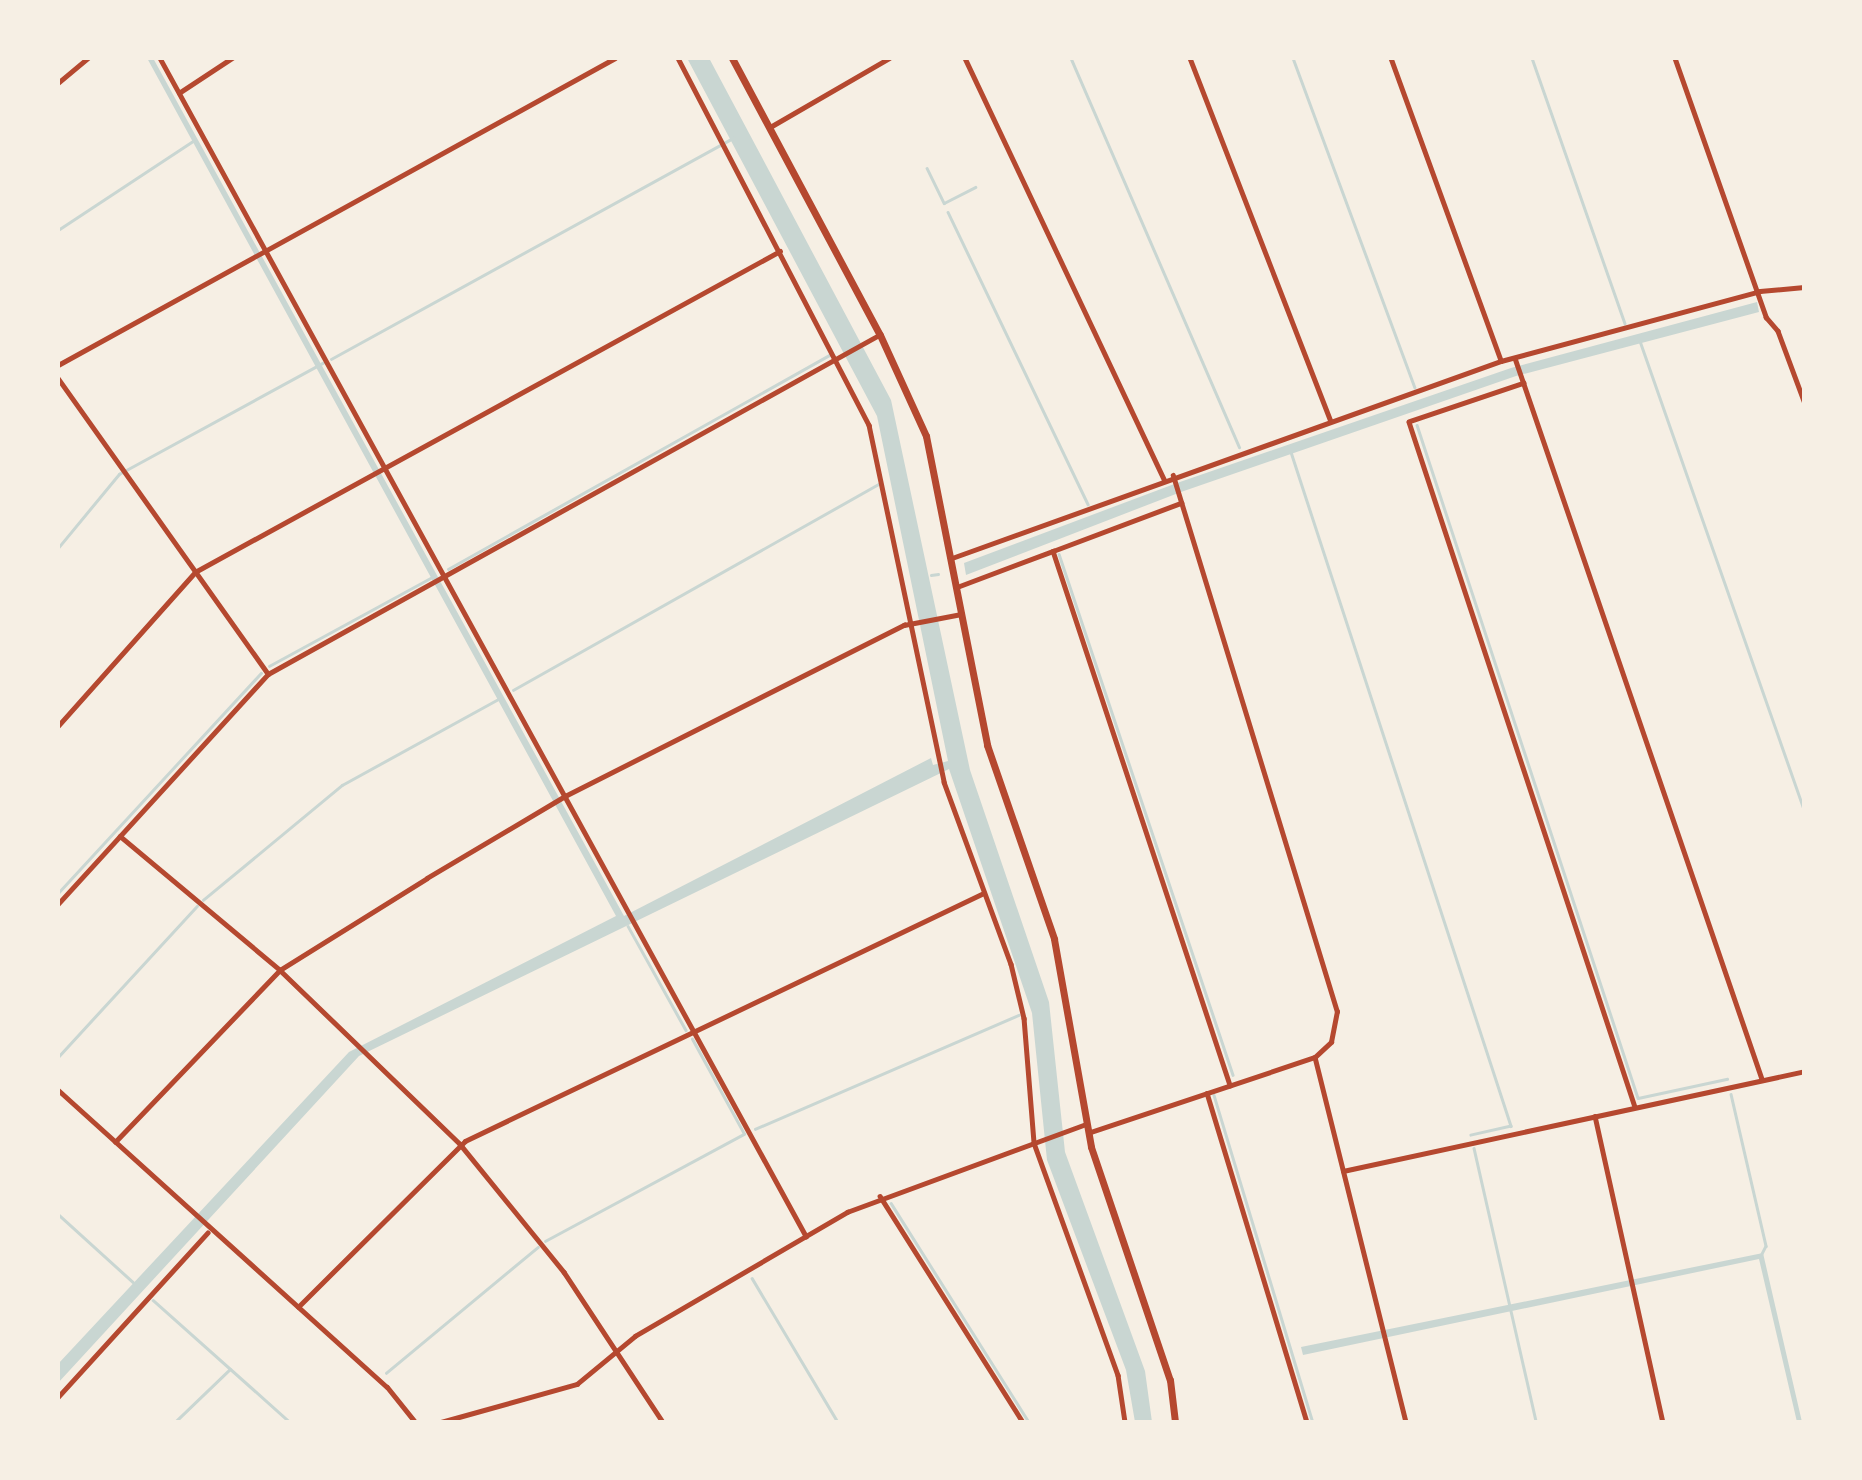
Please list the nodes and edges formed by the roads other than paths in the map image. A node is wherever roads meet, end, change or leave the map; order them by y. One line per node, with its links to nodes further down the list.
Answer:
1 (88, 58): 12 (street)
2 (160, 58): 13 (street)
3 (232, 58): 13 (street)
4 (615, 58): 16 (street)
5 (678, 58): 15 (street)
6 (732, 58): 14 (highway)
7 (965, 58): 30 (street)
8 (1190, 58): 27 (street)
9 (1391, 58): 22 (street)
10 (1675, 58): 18 (street)
11 (886, 59): 14 (street)
12 (58, 83)
13 (179, 93): 16 (street)
14 (770, 127): 19 (highway)
15 (780, 251): 20 (street); 28 (street)
16 (261, 254): 23 (street); 28 (street)
17 (1804, 287): 18 (street)
18 (1760, 291): 21 (street); 26 (street)
19 (880, 335): 20 (street); 33 (highway)
20 (839, 356): 35 (street); 38 (street)
21 (1516, 360): 22 (street); 25 (street)
22 (1501, 361): 27 (street)
23 (58, 365)
24 (58, 378): 34 (street)
25 (1523, 380): 49 (street); 53 (street)
26 (1804, 401)
27 (1331, 421): 29 (street)
28 (382, 468): 34 (street); 35 (street)
29 (1173, 478): 30 (street); 31 (street)
30 (1164, 479): 33 (street)
31 (1181, 503): 32 (street); 47 (street)
32 (1053, 551): 36 (street); 50 (street)
33 (952, 560): 36 (highway)
34 (195, 572): 39 (street); 40 (street)
35 (444, 576): 39 (street); 41 (street)
36 (957, 584): 37 (highway)
37 (961, 614): 38 (street); 55 (highway)
38 (914, 623): 41 (street); 43 (street)
39 (268, 674): 42 (street)
40 (58, 726)
41 (559, 799): 45 (street); 46 (street)
42 (120, 836): 44 (street); 45 (street)
43 (984, 893): 46 (street); 57 (street)
44 (58, 904)
45 (280, 970): 56 (street); 58 (street)
46 (693, 1032): 58 (street); 62 (street)
47 (1315, 1057): 50 (street); 59 (street)
48 (1804, 1071): 49 (street)
49 (1762, 1080): 53 (street)
50 (1230, 1085): 52 (street)
51 (58, 1090): 56 (street)
52 (1207, 1093): 55 (street); 72 (street)
53 (1635, 1107): 54 (street)
54 (1595, 1116): 59 (street); 74 (street)
55 (1087, 1129): 57 (street); 71 (highway)
56 (115, 1142): 63 (street)
57 (1035, 1143): 60 (street); 70 (street)
58 (460, 1144): 63 (street); 64 (street)
59 (1343, 1171): 73 (street)
60 (880, 1196): 62 (street); 69 (street)
61 (206, 1233): 65 (street)
62 (806, 1236): 64 (street)
63 (298, 1307): 66 (street)
64 (620, 1349): 67 (street); 68 (street)
65 (58, 1397)
66 (415, 1422)
67 (441, 1422)
68 (663, 1422)
69 (1023, 1422)
70 (1125, 1422)
71 (1175, 1422)
72 (1307, 1422)
73 (1406, 1422)
74 (1663, 1422)

